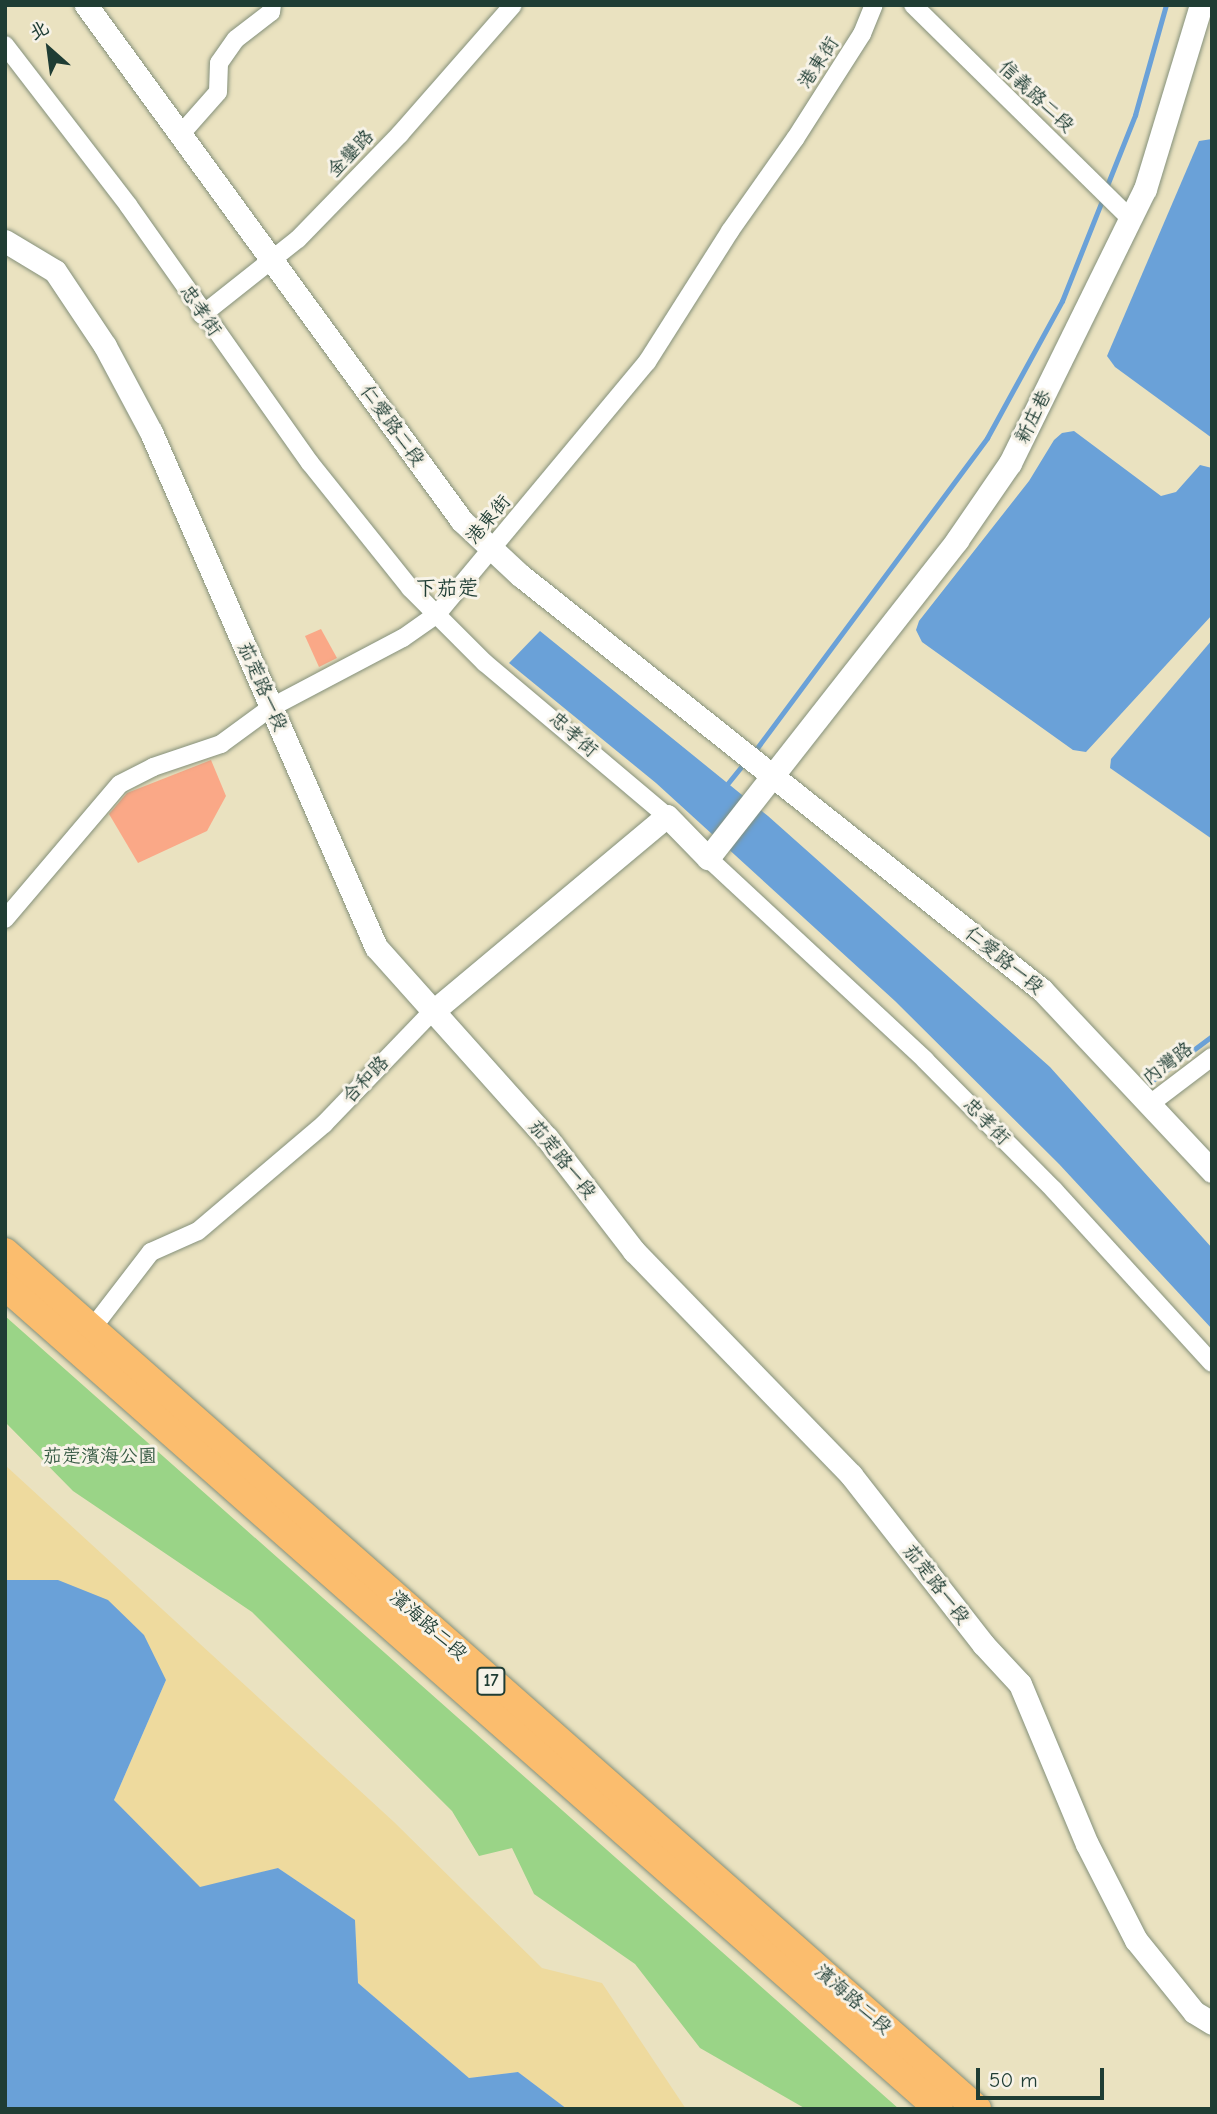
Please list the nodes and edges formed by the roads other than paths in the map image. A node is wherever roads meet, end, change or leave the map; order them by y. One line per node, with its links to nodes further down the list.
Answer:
1 (86, 5): 8 (street, 仁愛路二段)
2 (272, 5): 8 (street)
3 (513, 5): 11 (street, 金鑾路)
4 (874, 5): 13 (street, 港東街)
5 (912, 5): 9 (street, 信義路二段)
6 (1200, 5): 9 (street, 新庄巷)
7 (5, 45): 12 (street, 忠孝街)
8 (180, 135): 11 (street, 仁愛路二段)
9 (1131, 219): 16 (street, 新庄巷)
10 (5, 241): 15 (street, 茄萣路一段)
11 (272, 261): 12 (street, 金鑾路); 13 (street, 仁愛路二段)
12 (202, 315): 14 (street, 忠孝街)
13 (492, 549): 14 (street, 港東街); 16 (street, 仁愛路二段)
14 (437, 614): 15 (street, 港東街); 17 (street, 忠孝街)
15 (270, 708): 19 (street, 港東街); 20 (street, 茄萣路一段)
16 (759, 765): 18 (street, 新庄巷); 22 (street, 仁愛路一段)
17 (667, 816): 18 (street, 忠孝街); 20 (street, 合和路)
18 (714, 852): 27 (street, 忠孝街)
19 (5, 919)
20 (431, 1013): 26 (street, 合和路); 28 (street, 茄萣路一段)
21 (1212, 1057): 22 (street, 內灣路)
22 (1150, 1104): 23 (street, 仁愛路一段)
23 (1212, 1171)
24 (5, 1252): 26 (main road, 濱海路二段 / 17)
25 (5, 1286): 26 (main road, 濱海路二段 / 17)
26 (84, 1338): 29 (main road, 濱海路二段 / 17)
27 (1212, 1363)
28 (1212, 2023)
29 (885, 2045): 30 (main road, 濱海路二段 / 17); 31 (main road, 濱海路二段 / 17)
30 (939, 2109)
31 (977, 2109)

